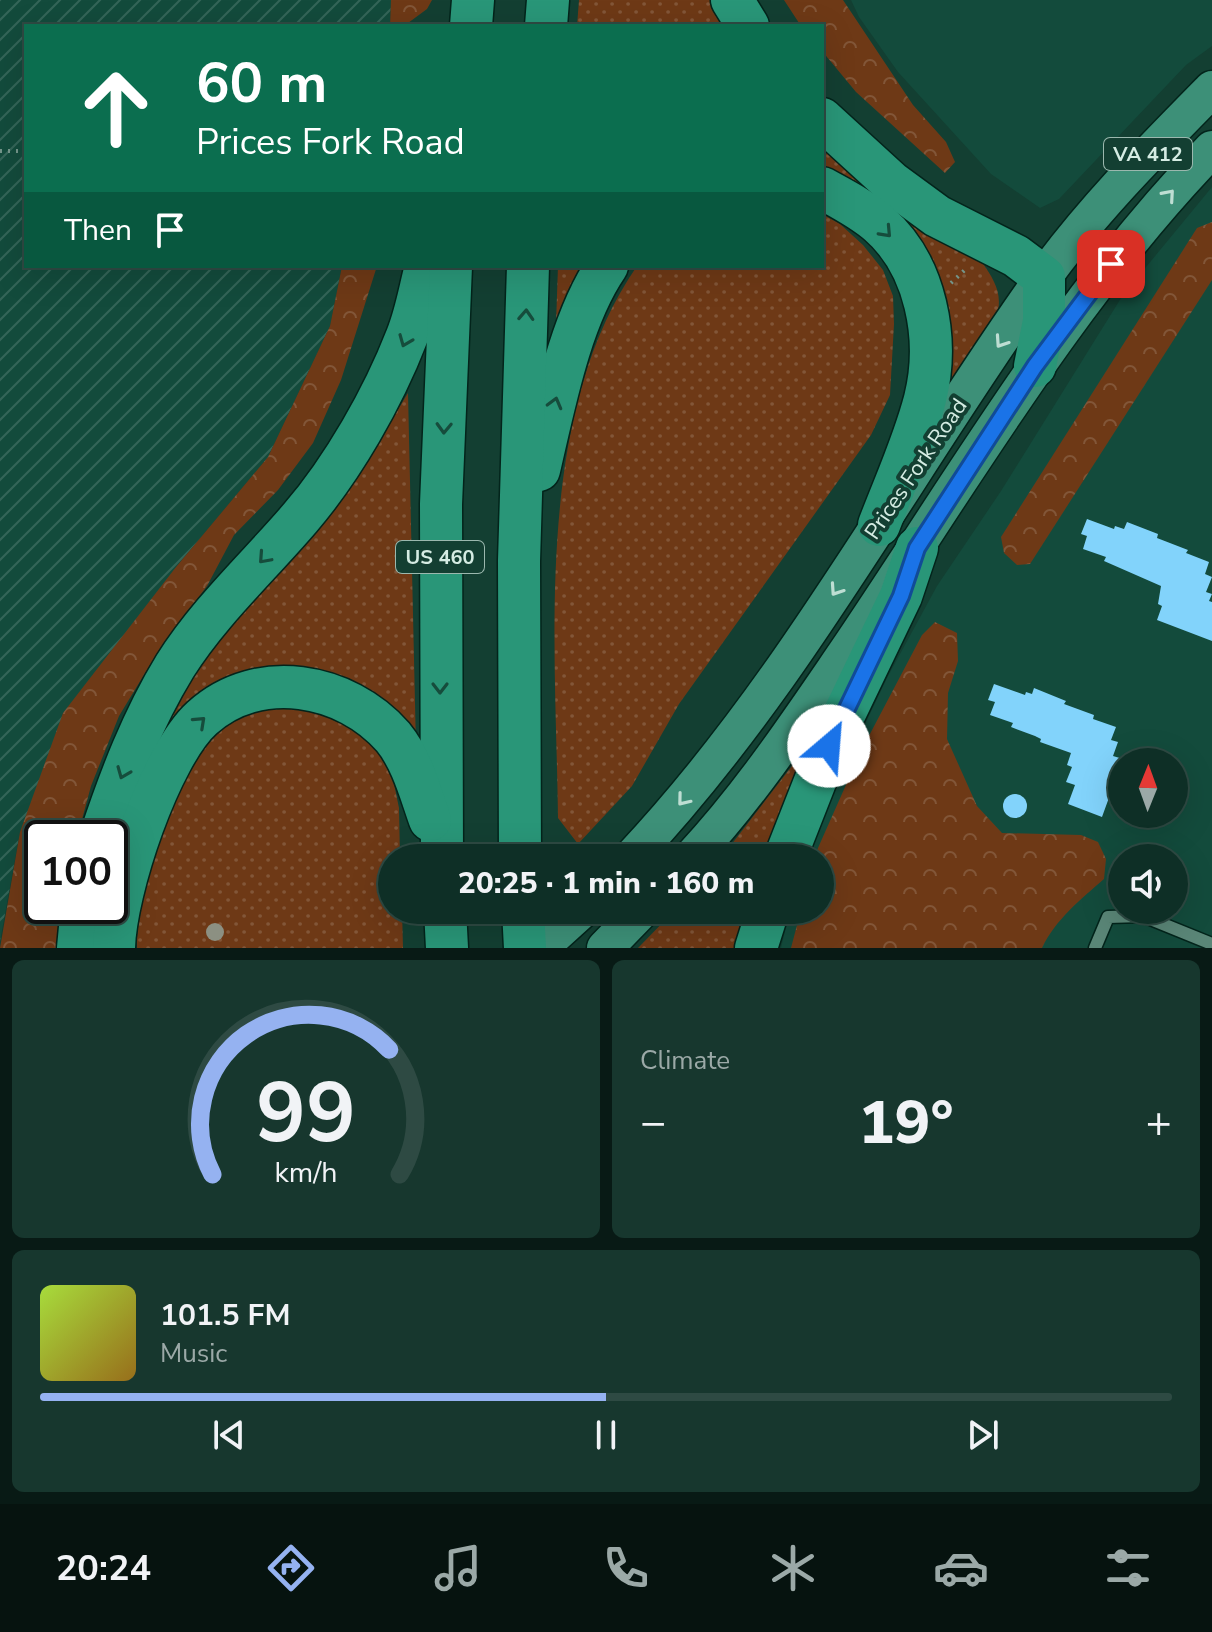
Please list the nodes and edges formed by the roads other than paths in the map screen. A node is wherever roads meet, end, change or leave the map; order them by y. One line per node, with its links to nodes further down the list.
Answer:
1 (473, 0): 4 (highway)
2 (548, 0): 5 (highway)
3 (732, 0): 6 (highway)
4 (471, 24)
5 (546, 24)
6 (747, 24)
7 (1212, 89): 15 (main road, Prices Fork Road / VA 412)
8 (824, 121): 15 (highway)
9 (1212, 149): 16 (main road, Prices Fork Road / VA 412, one-way to 9)
10 (824, 189): 17 (highway, one-way to 17)
11 (425, 268): 20 (highway, one-way to 20)
12 (451, 268): 22 (highway, US 460, one-way to 22)
13 (528, 268): 19 (highway, one-way to 13)
14 (606, 268): 19 (highway, one-way to 14)
15 (1044, 277): 16 (highway); 17 (main road, Prices Fork Road / VA 412, one-way to 17)
16 (1035, 366): 18 (main road, Prices Fork Road / VA 412)
17 (879, 525): 24 (main road, Prices Fork Road / VA 412, one-way to 24)
18 (917, 548): 25 (main road, Prices Fork Road / VA 412); 26 (highway)
19 (519, 561): 23 (highway)
20 (107, 820)
21 (437, 844): 35 (highway, one-way to 21)
22 (441, 844)
23 (519, 844)
24 (644, 844)
25 (703, 844)
26 (790, 844)
27 (80, 924): 34 (highway)
28 (446, 924): 36 (highway)
29 (524, 924): 37 (highway)
30 (567, 924): 38 (main road)
31 (628, 924): 39 (main road)
32 (764, 924): 40 (highway)
33 (1212, 944): 41 (lane)
34 (78, 948)
35 (114, 948)
36 (447, 948)
37 (525, 948)
38 (540, 948)
39 (605, 948)
40 (756, 948)
41 (1095, 948)

